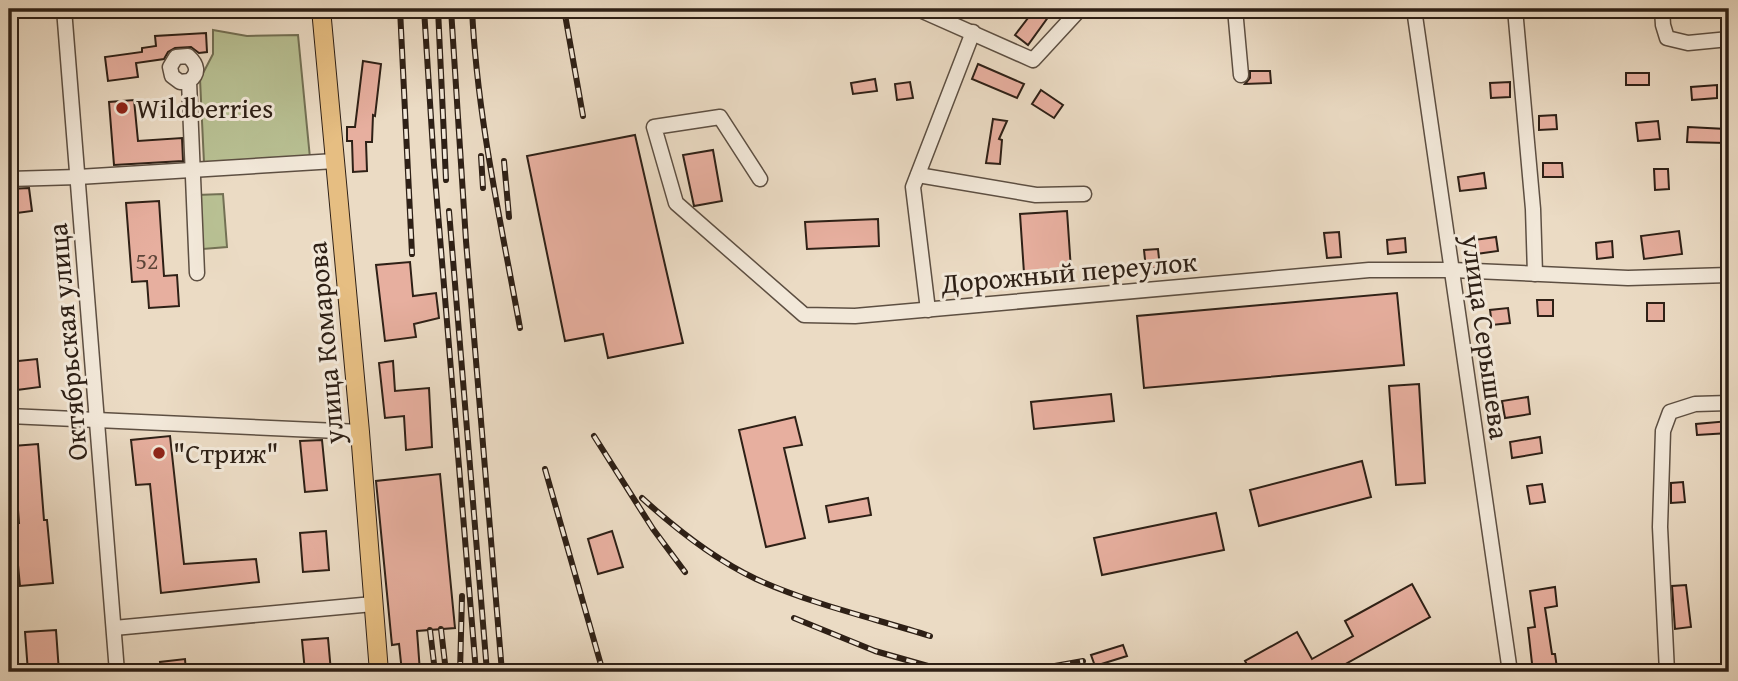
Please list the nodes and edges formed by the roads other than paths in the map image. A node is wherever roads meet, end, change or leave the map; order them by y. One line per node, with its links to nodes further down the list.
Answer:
1 (64, 9): 16 (street, Октябрьская улица)
2 (321, 9): 13 (main road, улица Комарова)
3 (918, 9): 9 (street)
4 (1080, 9): 9 (street)
5 (1236, 9): 11 (street)
6 (1414, 9): 20 (street, улица Серышева)
7 (1515, 9): 22 (street)
8 (1662, 9): 10 (street)
9 (974, 32): 15 (street)
10 (1729, 39)
11 (1241, 75)
12 (189, 81): 14 (street)
13 (335, 161): 14 (street); 28 (main road, улица Комарова)
14 (191, 171): 16 (street); 21 (street)
15 (918, 175): 19 (street); 24 (street)
16 (78, 177): 18 (street); 27 (street, Октябрьская улица)
17 (760, 179): 24 (street, Дорожный переулок)
18 (9, 180)
19 (1084, 194)
20 (1452, 270): 22 (street, Дорожный переулок); 24 (street, Дорожный переулок); 33 (street, улица Серышева)
21 (197, 273)
22 (1535, 274): 23 (street, Дорожный переулок)
23 (1729, 275)
24 (928, 310)
25 (1729, 403): 34 (street)
26 (9, 416): 27 (street)
27 (98, 419): 28 (street); 30 (street, Октябрьская улица)
28 (360, 432): 29 (main road, улица Комарова)
29 (373, 604): 30 (street); 32 (main road, улица Комарова)
30 (114, 628): 31 (street, Октябрьская улица)
31 (117, 672)
32 (379, 672)
33 (1510, 672)
34 (1667, 672)

